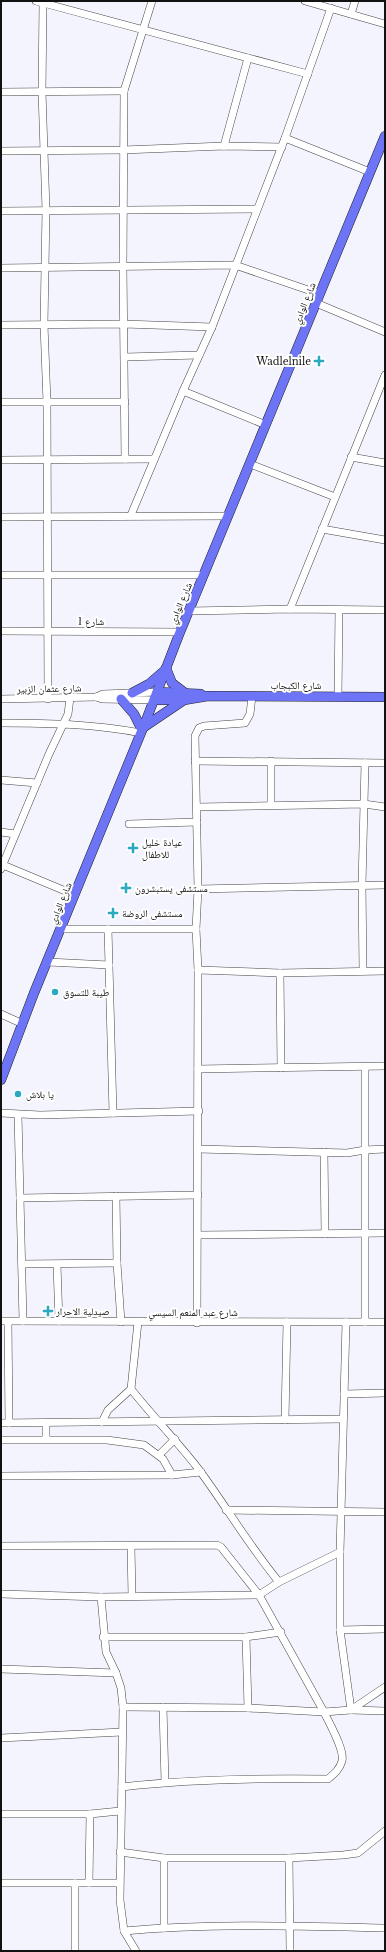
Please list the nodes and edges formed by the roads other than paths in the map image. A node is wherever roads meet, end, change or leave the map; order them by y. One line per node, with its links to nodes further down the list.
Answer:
1 (152, 1): 8 (street)
2 (305, 1): 5 (street)
3 (354, 1): 6 (street)
4 (39, 2): 8 (street); 13 (street)
5 (331, 8): 6 (street); 10 (street)
6 (351, 14): 7 (street)
7 (385, 24)
8 (143, 30): 9 (street); 11 (street)
9 (248, 58): 10 (street); 16 (street)
10 (308, 74): 15 (street)
11 (124, 90): 13 (street); 19 (street)
12 (1, 92): 13 (street)
13 (42, 92): 18 (street)
14 (385, 136): 21 (main road, شارع الوادي)
15 (285, 138): 17 (street); 21 (street)
16 (224, 146): 17 (street); 19 (street)
17 (282, 147): 23 (street)
18 (44, 150): 19 (street); 20 (street); 24 (street)
19 (123, 150): 22 (street)
20 (1, 151)
21 (370, 172): 30 (main road, شارع الوادي)
22 (124, 208): 23 (street); 24 (street); 28 (street)
23 (257, 208): 26 (street)
24 (46, 210): 25 (street); 27 (street)
25 (1, 211)
26 (235, 265): 28 (street); 30 (street); 35 (street)
27 (44, 267): 28 (street); 29 (street); 32 (street)
28 (123, 267): 33 (street)
29 (1, 268)
30 (320, 294): 31 (main road, شارع الوادي)
31 (316, 303): 36 (street); 44 (main road, شارع الوادي)
32 (44, 324): 33 (street); 34 (street); 42 (street)
33 (124, 324): 35 (street); 38 (street)
34 (1, 325)
35 (212, 327): 37 (street)
36 (385, 332)
37 (199, 355): 38 (street); 40 (street)
38 (125, 357): 43 (street)
39 (384, 378): 45 (street)
40 (183, 391): 44 (street); 48 (street)
41 (1, 402): 42 (street)
42 (46, 402): 43 (street); 46 (street)
43 (125, 402): 47 (street)
44 (266, 425): 51 (main road, شارع الوادي)
45 (351, 457): 50 (street); 52 (street)
46 (46, 459): 47 (street); 49 (street); 54 (street)
47 (125, 459): 48 (street)
48 (154, 459): 53 (street)
49 (1, 460)
50 (385, 463)
51 (250, 464): 52 (street); 55 (main road, شارع الوادي)
52 (335, 496): 57 (street)
53 (131, 515): 54 (street); 55 (street)
54 (46, 516): 56 (street); 59 (street)
55 (228, 516): 61 (main road, شارع الوادي)
56 (1, 517)
57 (322, 529): 58 (street); 62 (street)
58 (385, 540)
59 (48, 574): 60 (street); 61 (street); 66 (street)
60 (1, 575)
61 (203, 575): 65 (main road, شارع الوادي)
62 (290, 609): 63 (street); 65 (street)
63 (339, 610): 64 (street); 75 (street)
64 (385, 610)
65 (189, 611): 68 (main road, شارع الوادي)
66 (48, 630): 67 (street, شارع 1); 68 (street, شارع 1); 77 (street)
67 (1, 631)
68 (180, 632): 69 (main road, شارع الوادي)
69 (165, 670): 70 (main road); 71 (main road, شارع الوادي); 72 (main road)
70 (132, 693): 71 (street, شارع عثمان الزبير); 74 (street, شارع عثمان الزبير)
71 (156, 696): 72 (main road); 80 (street, شارع عثمان الزبير); 83 (main road, شارع الوادي)
72 (184, 696): 73 (main road, شارع الكبجاب); 83 (main road)
73 (252, 696): 75 (main road, شارع الكبجاب); 84 (street)
74 (96, 697): 78 (street, شارع عثمان الزبير); 80 (street, شارع عثمان الزبير)
75 (338, 697): 76 (main road, شارع الكبجاب)
76 (385, 697)
77 (48, 698): 78 (street, شارع عثمان الزبير); 79 (street, شارع عثمان الزبير)
78 (70, 698): 82 (street)
79 (1, 699)
80 (121, 699): 83 (main road)
81 (1, 723): 82 (street)
82 (62, 724): 83 (street); 89 (street)
83 (142, 730): 102 (main road, شارع الوادي)
84 (195, 761): 85 (street); 92 (street)
85 (271, 761): 86 (street); 91 (street)
86 (364, 763): 87 (street); 90 (street)
87 (385, 763)
88 (1, 780): 89 (street)
89 (37, 783): 97 (street)
90 (364, 804): 91 (street); 93 (street); 99 (street)
91 (270, 805): 92 (street)
92 (197, 807): 94 (street)
93 (385, 807)
94 (197, 822): 95 (street); 101 (street)
95 (129, 824)
96 (1, 832): 97 (street)
97 (15, 834): 98 (street)
98 (2, 867): 102 (street)
99 (362, 885): 100 (street); 101 (street); 109 (street)
100 (385, 885)
101 (198, 889): 104 (street)
102 (75, 896): 105 (main road, شارع الوادي)
103 (108, 929): 104 (street); 105 (street); 107 (street)
104 (196, 929): 108 (street)
105 (61, 930): 106 (main road, شارع الوادي)
106 (48, 962): 107 (street); 113 (main road, شارع الوادي)
107 (110, 965): 121 (street)
108 (198, 970): 111 (street); 117 (street)
109 (363, 971): 110 (street); 111 (street)
110 (385, 971)
111 (280, 973): 116 (street)
112 (1, 1014): 113 (street)
113 (23, 1024): 118 (main road, شارع الوادي)
114 (365, 1066): 115 (street); 116 (street); 124 (street)
115 (385, 1066)
116 (281, 1068): 117 (street)
117 (198, 1070): 119 (street)
118 (1, 1080)
119 (198, 1111): 121 (street); 123 (street)
120 (2, 1112): 122 (street)
121 (113, 1113): 122 (street)
122 (18, 1115): 129 (street)
123 (198, 1149): 126 (street); 127 (street)
124 (365, 1150): 125 (street); 126 (street); 130 (street)
125 (385, 1150)
126 (324, 1152): 132 (street)
127 (198, 1195): 128 (street); 133 (street)
128 (116, 1196): 129 (street); 134 (street)
129 (20, 1198): 135 (street)
130 (365, 1233): 131 (street); 132 (street); 145 (street)
131 (385, 1233)
132 (325, 1234): 133 (street)
133 (198, 1235): 142 (street)
134 (117, 1263): 136 (street); 140 (street)
135 (22, 1264): 136 (street); 139 (street)
136 (57, 1264): 138 (street)
137 (4, 1321): 139 (street, شارع عبد المنعم السيسي); 155 (street)
138 (59, 1321): 139 (street, شارع عبد المنعم السيسي); 140 (street, شارع عبد المنعم السيسي)
139 (23, 1322)
140 (121, 1322): 141 (street, شارع عبد المنعم السيسي)
141 (138, 1322): 142 (street, شارع عبد المنعم السيسي); 147 (street)
142 (197, 1322): 143 (street, شارع عبد المنعم السيسي)
143 (287, 1322): 144 (street, شارع عبد المنعم السيسي); 151 (street)
144 (346, 1322): 145 (street, شارع عبد المنعم السيسي); 149 (street)
145 (365, 1322): 146 (street, شارع عبد المنعم السيسي)
146 (385, 1322)
147 (131, 1389): 152 (street); 153 (street)
148 (385, 1393): 149 (street)
149 (344, 1394): 150 (street)
150 (343, 1419): 151 (street); 165 (street)
151 (285, 1420): 152 (street)
152 (160, 1421): 153 (street); 158 (street)
153 (102, 1422): 156 (street)
154 (1, 1423): 155 (street)
155 (9, 1423): 156 (street)
156 (46, 1423): 157 (street)
157 (46, 1439): 159 (street); 160 (street)
158 (175, 1439): 160 (street); 161 (street)
159 (1, 1440)
160 (159, 1455): 162 (street)
161 (201, 1472): 162 (street); 164 (street)
162 (172, 1475): 163 (street)
163 (1, 1476)
164 (226, 1510): 165 (street); 170 (street)
165 (340, 1511): 166 (street); 169 (street)
166 (385, 1512)
167 (1, 1546): 168 (street)
168 (131, 1547): 172 (street); 173 (street)
169 (340, 1552): 170 (street); 176 (street)
170 (279, 1582): 172 (street)
171 (1, 1594): 174 (street)
172 (259, 1595): 173 (street); 177 (street)
173 (132, 1596): 174 (street)
174 (101, 1597): 178 (street)
175 (385, 1629): 176 (street)
176 (340, 1630): 186 (street)
177 (281, 1632): 179 (street); 188 (street)
178 (103, 1637): 179 (street); 181 (street)
179 (246, 1637): 185 (street)
180 (1, 1669): 181 (street)
181 (116, 1673): 183 (street)
182 (385, 1687): 186 (street)
183 (123, 1707): 184 (street); 189 (street)
184 (163, 1707): 185 (street); 191 (street)
185 (248, 1708): 188 (street)
186 (351, 1710): 187 (street); 188 (street)
187 (385, 1711)
188 (324, 1712): 191 (street)
189 (122, 1732): 190 (street); 192 (street)
190 (1, 1738)
191 (165, 1782): 192 (street)
192 (122, 1786): 193 (street)
193 (120, 1811): 195 (street); 197 (street)
194 (1, 1814): 195 (street)
195 (90, 1814): 202 (street)
196 (385, 1831): 199 (street)
197 (120, 1852): 198 (street); 203 (street)
198 (164, 1858): 199 (street); 205 (street)
199 (290, 1858): 204 (street)
200 (1, 1883): 201 (street)
201 (74, 1883): 202 (street); 208 (street)
202 (89, 1883): 203 (street)
203 (119, 1883): 207 (street)
204 (289, 1926): 205 (street); 206 (street); 210 (street)
205 (164, 1928): 207 (street)
206 (385, 1928)
207 (124, 1931): 209 (street)
208 (75, 1951)
209 (136, 1951)
210 (290, 1951)

